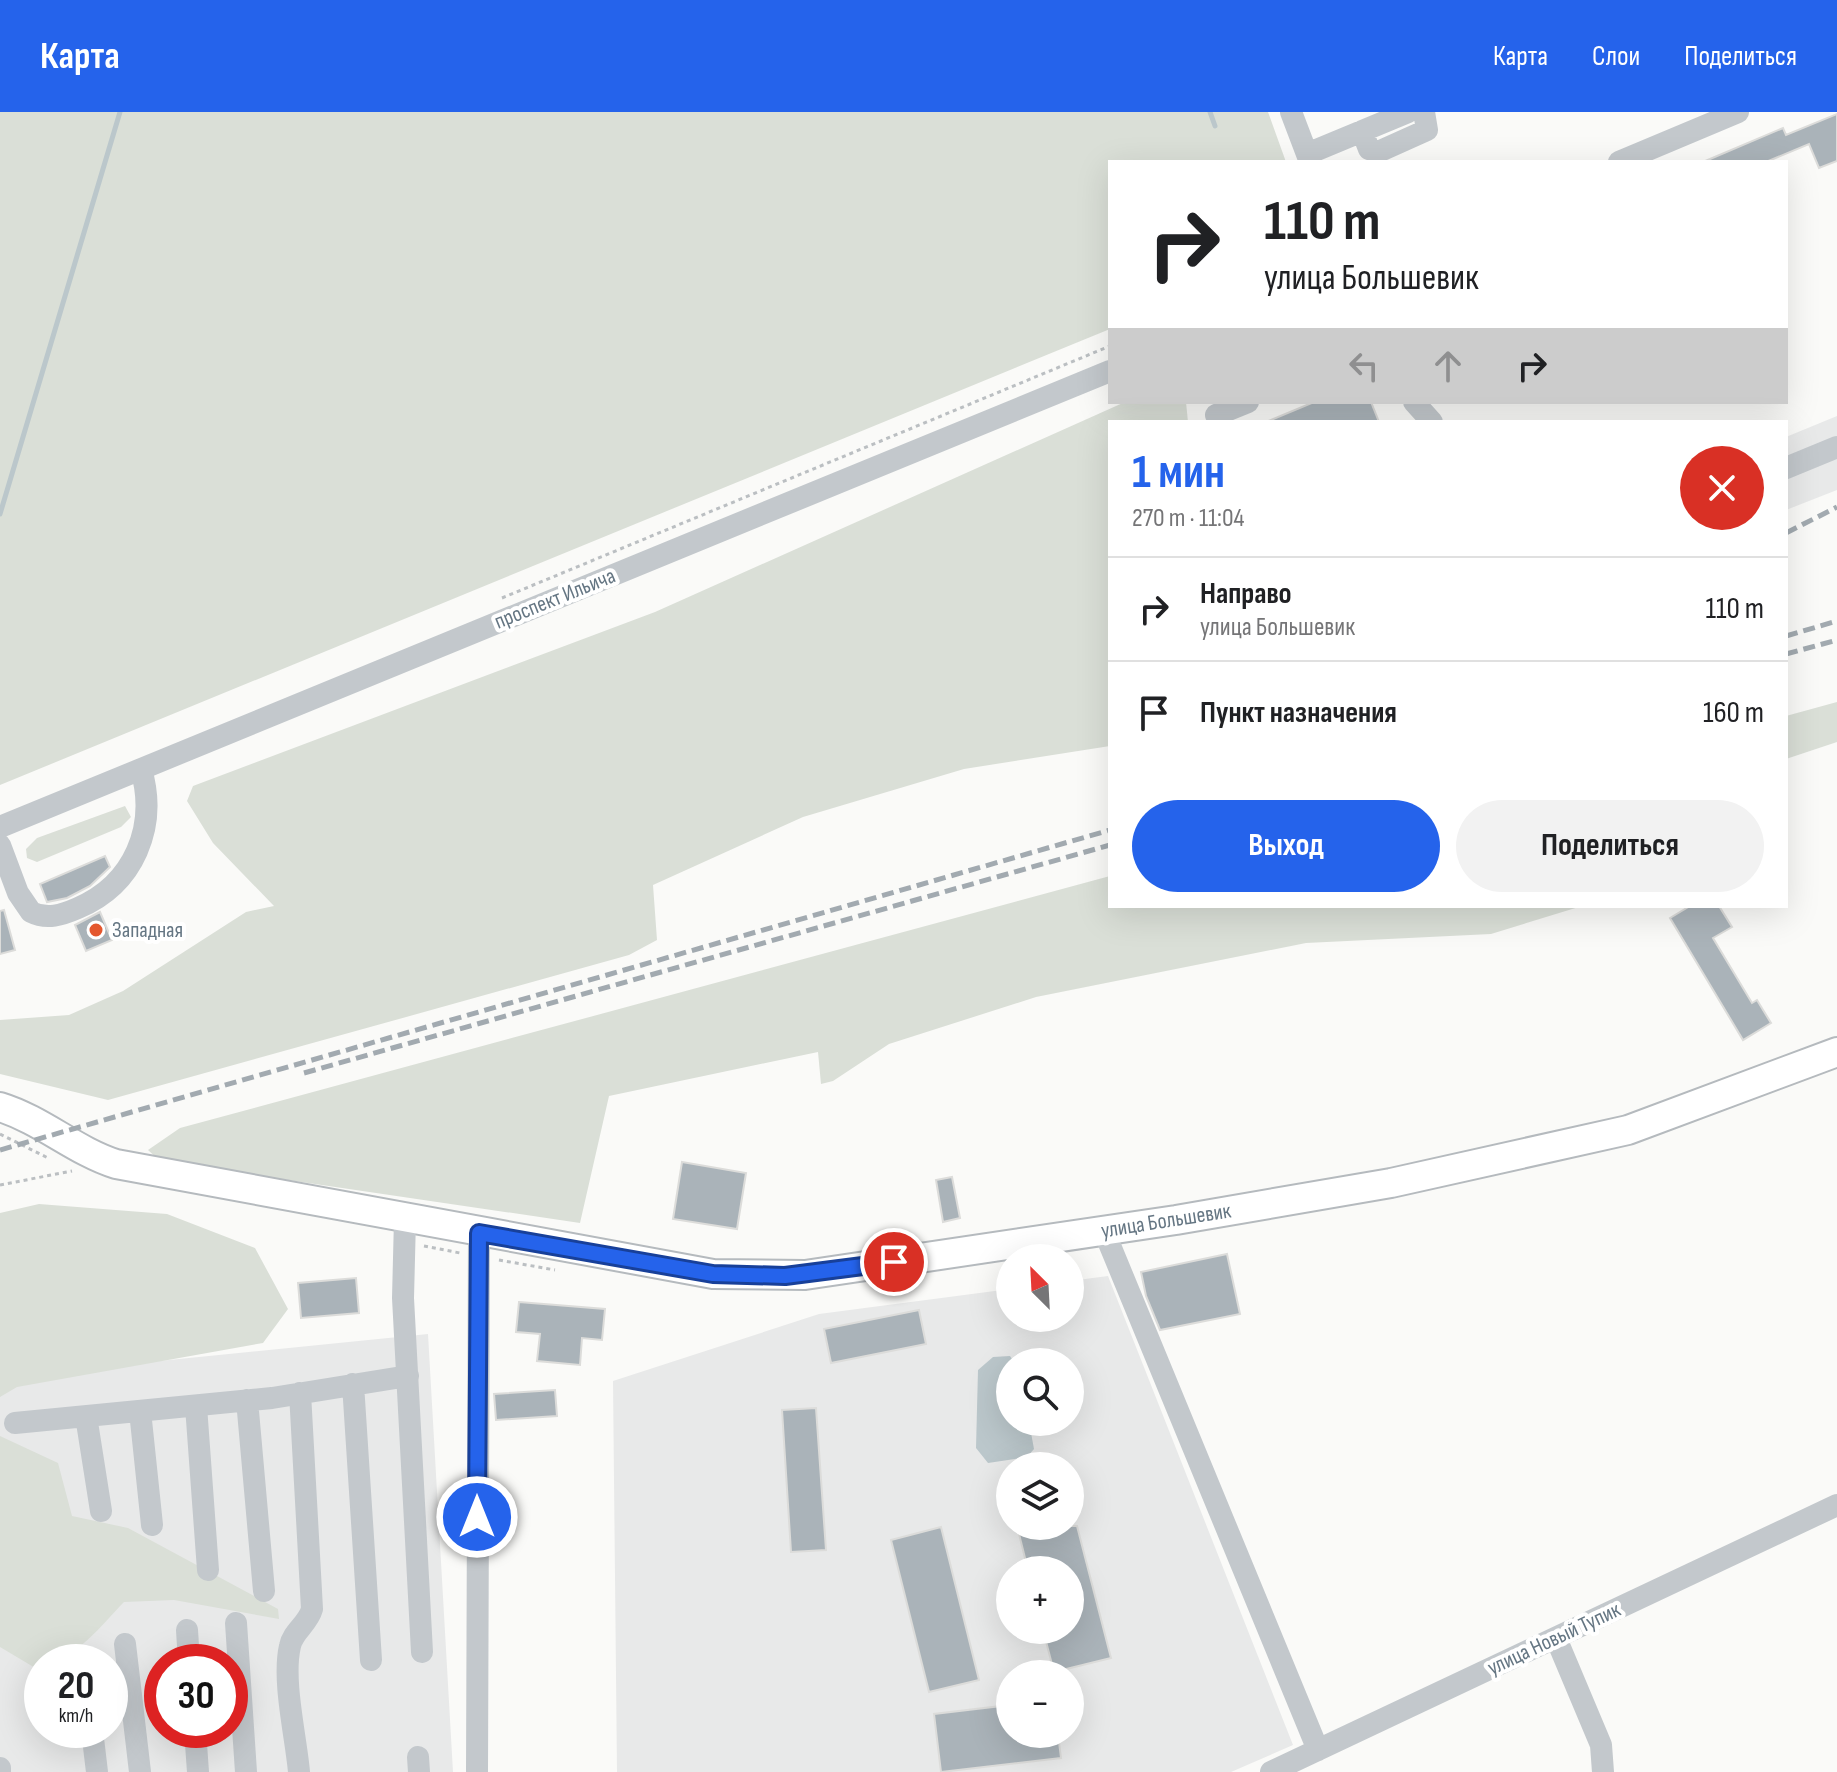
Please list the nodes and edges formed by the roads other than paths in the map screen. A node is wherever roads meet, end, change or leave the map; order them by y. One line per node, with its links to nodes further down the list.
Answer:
1 (1291, 112): 8 (street)
2 (1408, 112): 6 (street)
3 (1424, 112): 6 (street)
4 (1738, 112): 5 (street)
5 (1699, 120): 7 (street)
6 (1373, 122): 8 (street)
7 (1657, 155): 9 (street)
8 (1309, 158)
9 (1630, 160)
10 (1108, 372): 17 (street, проспект Ильича)
11 (1243, 404): 13 (street)
12 (1416, 404): 14 (street)
13 (1216, 415)
14 (1430, 420)
15 (1837, 447): 16 (street)
16 (1788, 467)
17 (141, 769): 18 (street, проспект Ильича); 20 (street)
18 (0, 827)
19 (0, 845): 20 (street)
20 (9, 894)
21 (1837, 1052): 24 (main road, улица Большевик)
22 (0, 1107): 23 (main road, улица Большевик)
23 (405, 1219): 25 (main road, улица Большевик); 26 (street)
24 (1104, 1231): 25 (main road, улица Большевик); 48 (street)
25 (479, 1233): 54 (street)
26 (408, 1376): 27 (street); 43 (street)
27 (353, 1384): 28 (street); 44 (street)
28 (300, 1393): 29 (street); 53 (street)
29 (247, 1400): 30 (street); 38 (street)
30 (196, 1406): 31 (street); 37 (street)
31 (140, 1411): 32 (street); 36 (street)
32 (86, 1416): 33 (street); 35 (street)
33 (15, 1423)
34 (1837, 1505): 41 (street, улица Новый Тупик)
35 (101, 1511)
36 (152, 1525)
37 (208, 1570)
38 (264, 1591)
39 (236, 1623): 52 (street)
40 (187, 1630): 42 (street)
41 (1556, 1638): 48 (street, улица Новый Тупик); 56 (street)
42 (188, 1644)
43 (422, 1652)
44 (371, 1660)
45 (128, 1670): 50 (street)
46 (94, 1748): 49 (street)
47 (196, 1748): 51 (street)
48 (1318, 1750): 55 (street, улица Новый Тупик)
49 (97, 1772)
50 (140, 1772)
51 (198, 1772)
52 (246, 1772)
53 (299, 1772)
54 (477, 1772)
55 (1271, 1772)
56 (1603, 1772)

